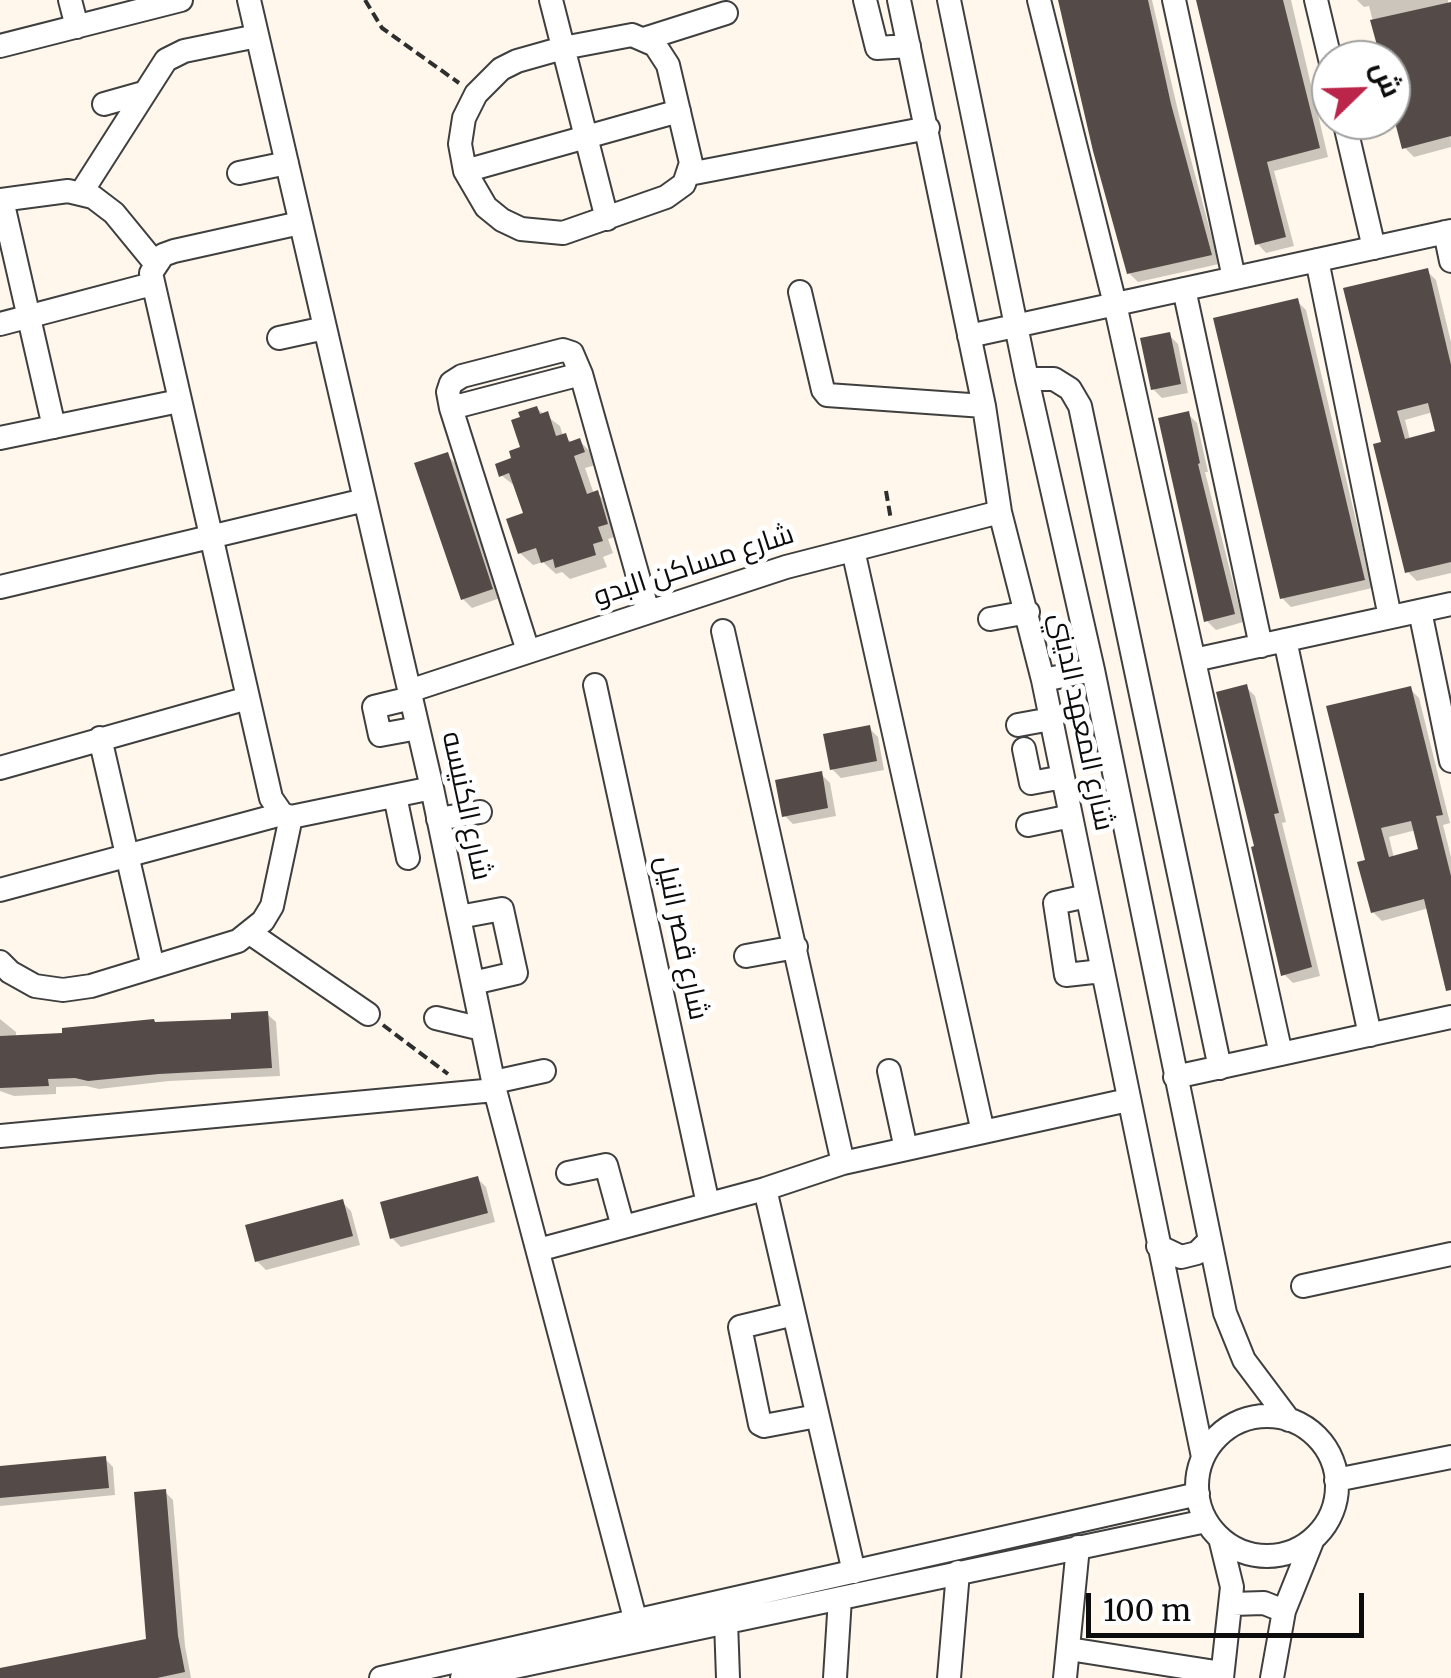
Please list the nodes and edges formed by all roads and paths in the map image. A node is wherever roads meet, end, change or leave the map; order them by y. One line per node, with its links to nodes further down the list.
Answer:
1 (70, 0): 13 (street)
2 (181, 0): 13 (street)
3 (248, 0): 14 (street, شارع الكنيسه)
4 (365, 0): 21 (path)
5 (550, 0): 19 (street)
6 (864, 0): 18 (street)
7 (899, 0): 18 (street, شارع المعهد الديني)
8 (950, 0): 46 (street, شارع المعهد الديني)
9 (1039, 0): 43 (street)
10 (1174, 0): 40 (street)
11 (1316, 0): 16 (street)
12 (726, 13): 15 (street)
13 (77, 26): 17 (street)
14 (257, 36): 20 (street); 27 (street, شارع الكنيسه)
15 (644, 39): 19 (street); 23 (street)
16 (1326, 40)
17 (0, 46)
18 (909, 46): 24 (street, شارع المعهد الديني)
19 (563, 48): 21 (street); 25 (street)
20 (143, 93): 22 (street); 31 (street)
21 (476, 94): 28 (street)
22 (104, 104)
23 (679, 111): 25 (street); 30 (street)
24 (928, 128): 30 (street); 48 (street, شارع المعهد الديني)
25 (586, 137): 28 (street); 33 (street)
26 (1349, 140): 36 (street)
27 (287, 163): 29 (street); 34 (street, شارع الكنيسه)
28 (464, 171): 33 (street)
29 (240, 174)
30 (689, 174): 33 (street)
31 (81, 193): 32 (street); 39 (street)
32 (1, 200): 44 (street)
33 (608, 219)
34 (300, 223): 39 (street); 47 (street, شارع الكنيسه)
35 (1448, 231): 36 (street); 38 (street)
36 (1374, 248): 37 (street)
37 (1316, 260): 40 (street); 68 (street)
38 (1451, 262)
39 (154, 273): 44 (street); 51 (street)
40 (1234, 278): 41 (street)
41 (1184, 289): 43 (street); 72 (street)
42 (800, 292): 52 (street)
43 (1115, 304): 46 (street); 74 (street)
44 (29, 316): 45 (street); 53 (street)
45 (0, 324)
46 (1016, 326): 48 (street); 50 (street, شارع المعهد الديني)
47 (325, 328): 49 (street); 56 (street, شارع الكنيسه)
48 (969, 336): 52 (street, شارع المعهد الديني)
49 (279, 338)
50 (1027, 379): 62 (street); 64 (street, شارع المعهد الديني)
51 (179, 401): 53 (street); 58 (street)
52 (984, 406): 57 (street, شارع المعهد الديني)
53 (54, 427): 54 (street)
54 (0, 438)
55 (886, 491): 59 (path)
56 (365, 500): 58 (street); 78 (street, شارع الكنيسه)
57 (1000, 512): 59 (street, شارع مساكن البدو); 67 (street, شارع المعهد الديني)
58 (210, 537): 61 (street); 79 (street)
59 (894, 540): 60 (street, شارع مساكن البدو)
60 (853, 550): 66 (street, شارع مساكن البدو); 117 (street)
61 (0, 587)
62 (1120, 601): 64 (street); 111 (street)
63 (1451, 604): 65 (street)
64 (1078, 607): 75 (street, شارع المعهد الديني)
65 (1420, 610): 68 (street); 83 (street)
66 (648, 612): 73 (street, شارع مساكن البدو); 73 (street)
67 (1028, 612): 69 (street); 76 (street, شارع المعهد الديني)
68 (1390, 617): 71 (street)
69 (990, 620)
70 (723, 631): 99 (street)
71 (1285, 640): 72 (street); 109 (street)
72 (1261, 646): 74 (street)
73 (528, 651): 78 (street, شارع مساكن البدو)
74 (1194, 660): 110 (street)
75 (1093, 670): 76 (street); 114 (street, شارع المعهد الديني)
76 (1043, 680): 80 (street, شارع المعهد الديني)
77 (595, 685): 123 (street, شارع قصر النيل)
78 (410, 694): 81 (street, شارع الكنيسه); 81 (street, شارع مساكن البدو)
79 (248, 698): 82 (street); 89 (street)
80 (1051, 719): 85 (street, شارع المعهد الديني); 85 (street)
81 (418, 728): 86 (street, شارع الكنيسه)
82 (100, 738): 84 (street); 93 (street)
83 (1451, 761)
84 (0, 768)
85 (1063, 777): 90 (street, شارع المعهد الديني)
86 (432, 788): 87 (street); 91 (street, شارع الكنيسه)
87 (394, 796): 89 (street); 94 (street)
88 (480, 812): 91 (street)
89 (286, 815): 93 (street); 98 (street)
90 (1071, 816): 92 (street); 96 (street, شارع المعهد الديني)
91 (438, 819): 97 (street, شارع الكنيسه)
92 (1028, 824)
93 (128, 856): 95 (street); 102 (street)
94 (408, 858)
95 (0, 890)
96 (1087, 896): 103 (street, شارع المعهد الديني); 103 (street)
97 (459, 917): 104 (street, شارع الكنيسه); 104 (street)
98 (250, 933): 102 (street); 105 (street)
99 (796, 947): 100 (street); 120 (street)
100 (746, 956)
101 (0, 962): 102 (street)
102 (153, 967)
103 (1102, 971): 116 (street, شارع المعهد الديني)
104 (473, 984): 108 (street, شارع الكنيسه)
105 (368, 1014): 115 (path)
106 (1451, 1017): 109 (street)
107 (436, 1018): 108 (street)
108 (482, 1029): 115 (street, شارع الكنيسه)
109 (1370, 1035): 110 (street)
110 (1282, 1054): 111 (street)
111 (1220, 1068): 114 (street)
112 (544, 1070): 115 (street)
113 (889, 1070): 119 (street)
114 (1175, 1078): 125 (street, شارع المعهد الديني)
115 (487, 1088): 118 (street); 127 (street, شارع الكنيسه)
116 (1128, 1100): 117 (street); 126 (street, شارع المعهد الديني)
117 (983, 1132): 119 (street)
118 (0, 1136)
119 (906, 1149): 120 (street)
120 (843, 1163): 122 (street)
121 (568, 1173): 124 (street)
122 (765, 1188): 123 (street); 130 (street)
123 (708, 1204): 124 (street)
124 (624, 1227): 127 (street)
125 (1208, 1241): 126 (street); 132 (street, شارع المعهد الديني)
126 (1158, 1246): 134 (street, شارع المعهد الديني)
127 (538, 1250): 146 (street, شارع الكنيسه)
128 (1451, 1254): 129 (street)
129 (1303, 1286)
130 (794, 1314): 131 (street); 131 (street)
131 (818, 1416): 140 (street)
132 (1289, 1420): 134 (street); 135 (street)
133 (1451, 1456): 135 (street)
134 (1203, 1457): 136 (street)
135 (1336, 1480): 138 (street)
136 (1198, 1494): 137 (street); 140 (street)
137 (1213, 1529): 138 (street); 139 (street); 143 (street)
138 (1313, 1539): 144 (street)
139 (1078, 1547): 141 (street); 147 (street)
140 (854, 1572): 146 (street)
141 (958, 1572): 142 (street); 154 (street)
142 (840, 1598): 145 (street); 153 (street)
143 (1232, 1604): 144 (street); 149 (street)
144 (1284, 1611): 156 (street)
145 (726, 1621): 148 (street); 152 (street)
146 (636, 1622): 148 (street)
147 (1068, 1649): 149 (street); 155 (street)
148 (499, 1667): 150 (street); 151 (street)
149 (1222, 1675)
150 (381, 1678)
151 (462, 1678)
152 (728, 1678)
153 (835, 1678)
154 (948, 1678)
155 (1066, 1678)
156 (1272, 1678)

